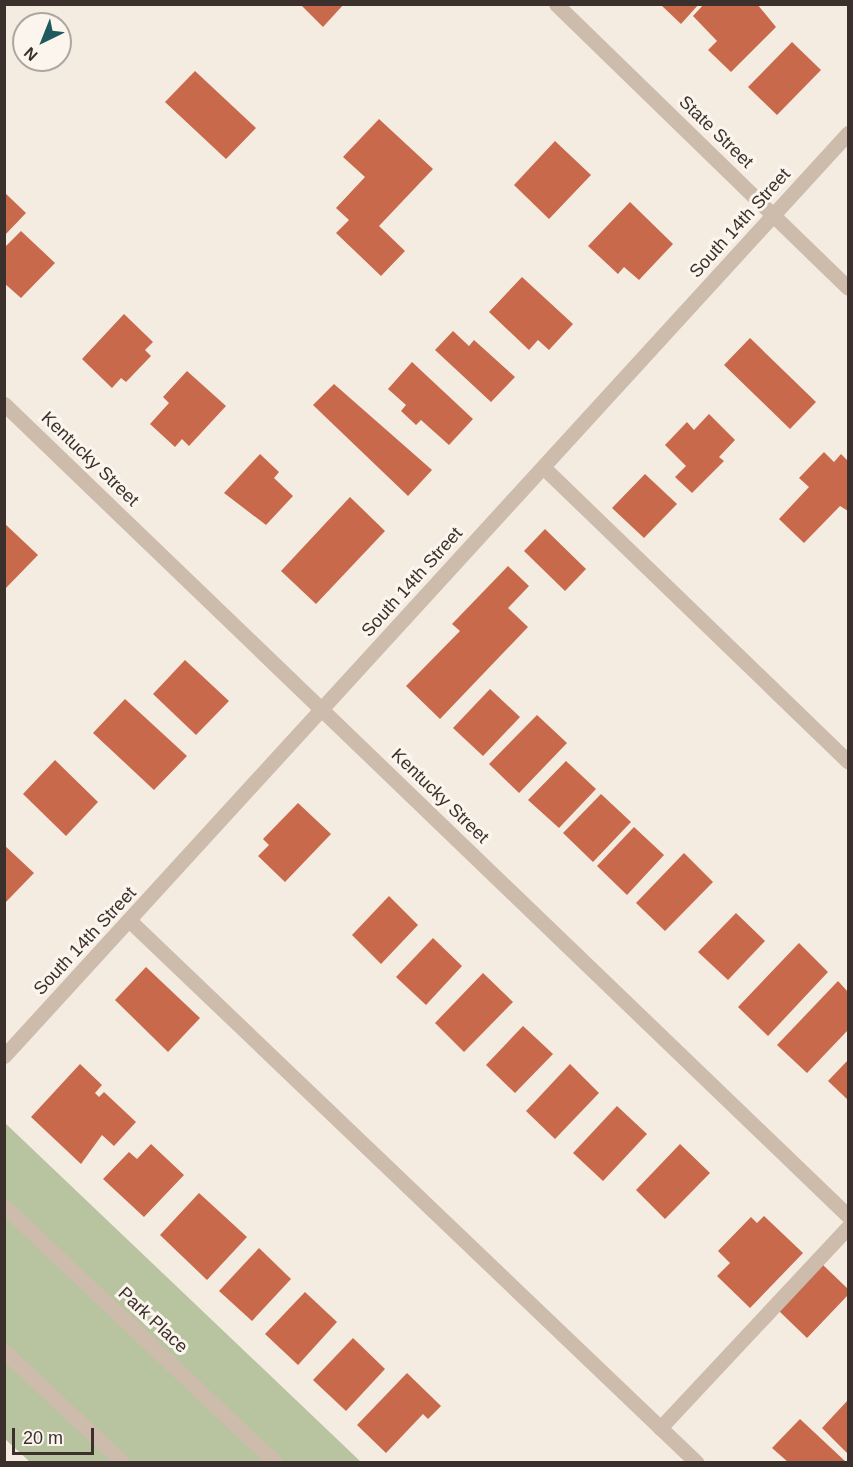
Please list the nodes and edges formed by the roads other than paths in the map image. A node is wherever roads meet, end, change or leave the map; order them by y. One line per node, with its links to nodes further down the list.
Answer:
1 (556, 4): 3 (street, State Street)
2 (849, 134): 3 (street, South 14th Street)
3 (773, 215): 4 (street, State Street); 6 (street, South 14th Street)
4 (849, 288)
5 (4, 404): 7 (street, Kentucky Street)
6 (543, 467): 7 (street, South 14th Street); 8 (street)
7 (322, 710): 9 (street, South 14th Street); 12 (street, Kentucky Street)
8 (849, 762)
9 (131, 922): 10 (street, South 14th Street); 15 (street)
10 (4, 1056)
11 (4, 1206): 17 (street, Park Place)
12 (849, 1216)
13 (849, 1227): 15 (street)
14 (4, 1351): 16 (street)
15 (660, 1428): 18 (street)
16 (122, 1462)
17 (275, 1462)
18 (696, 1462)

